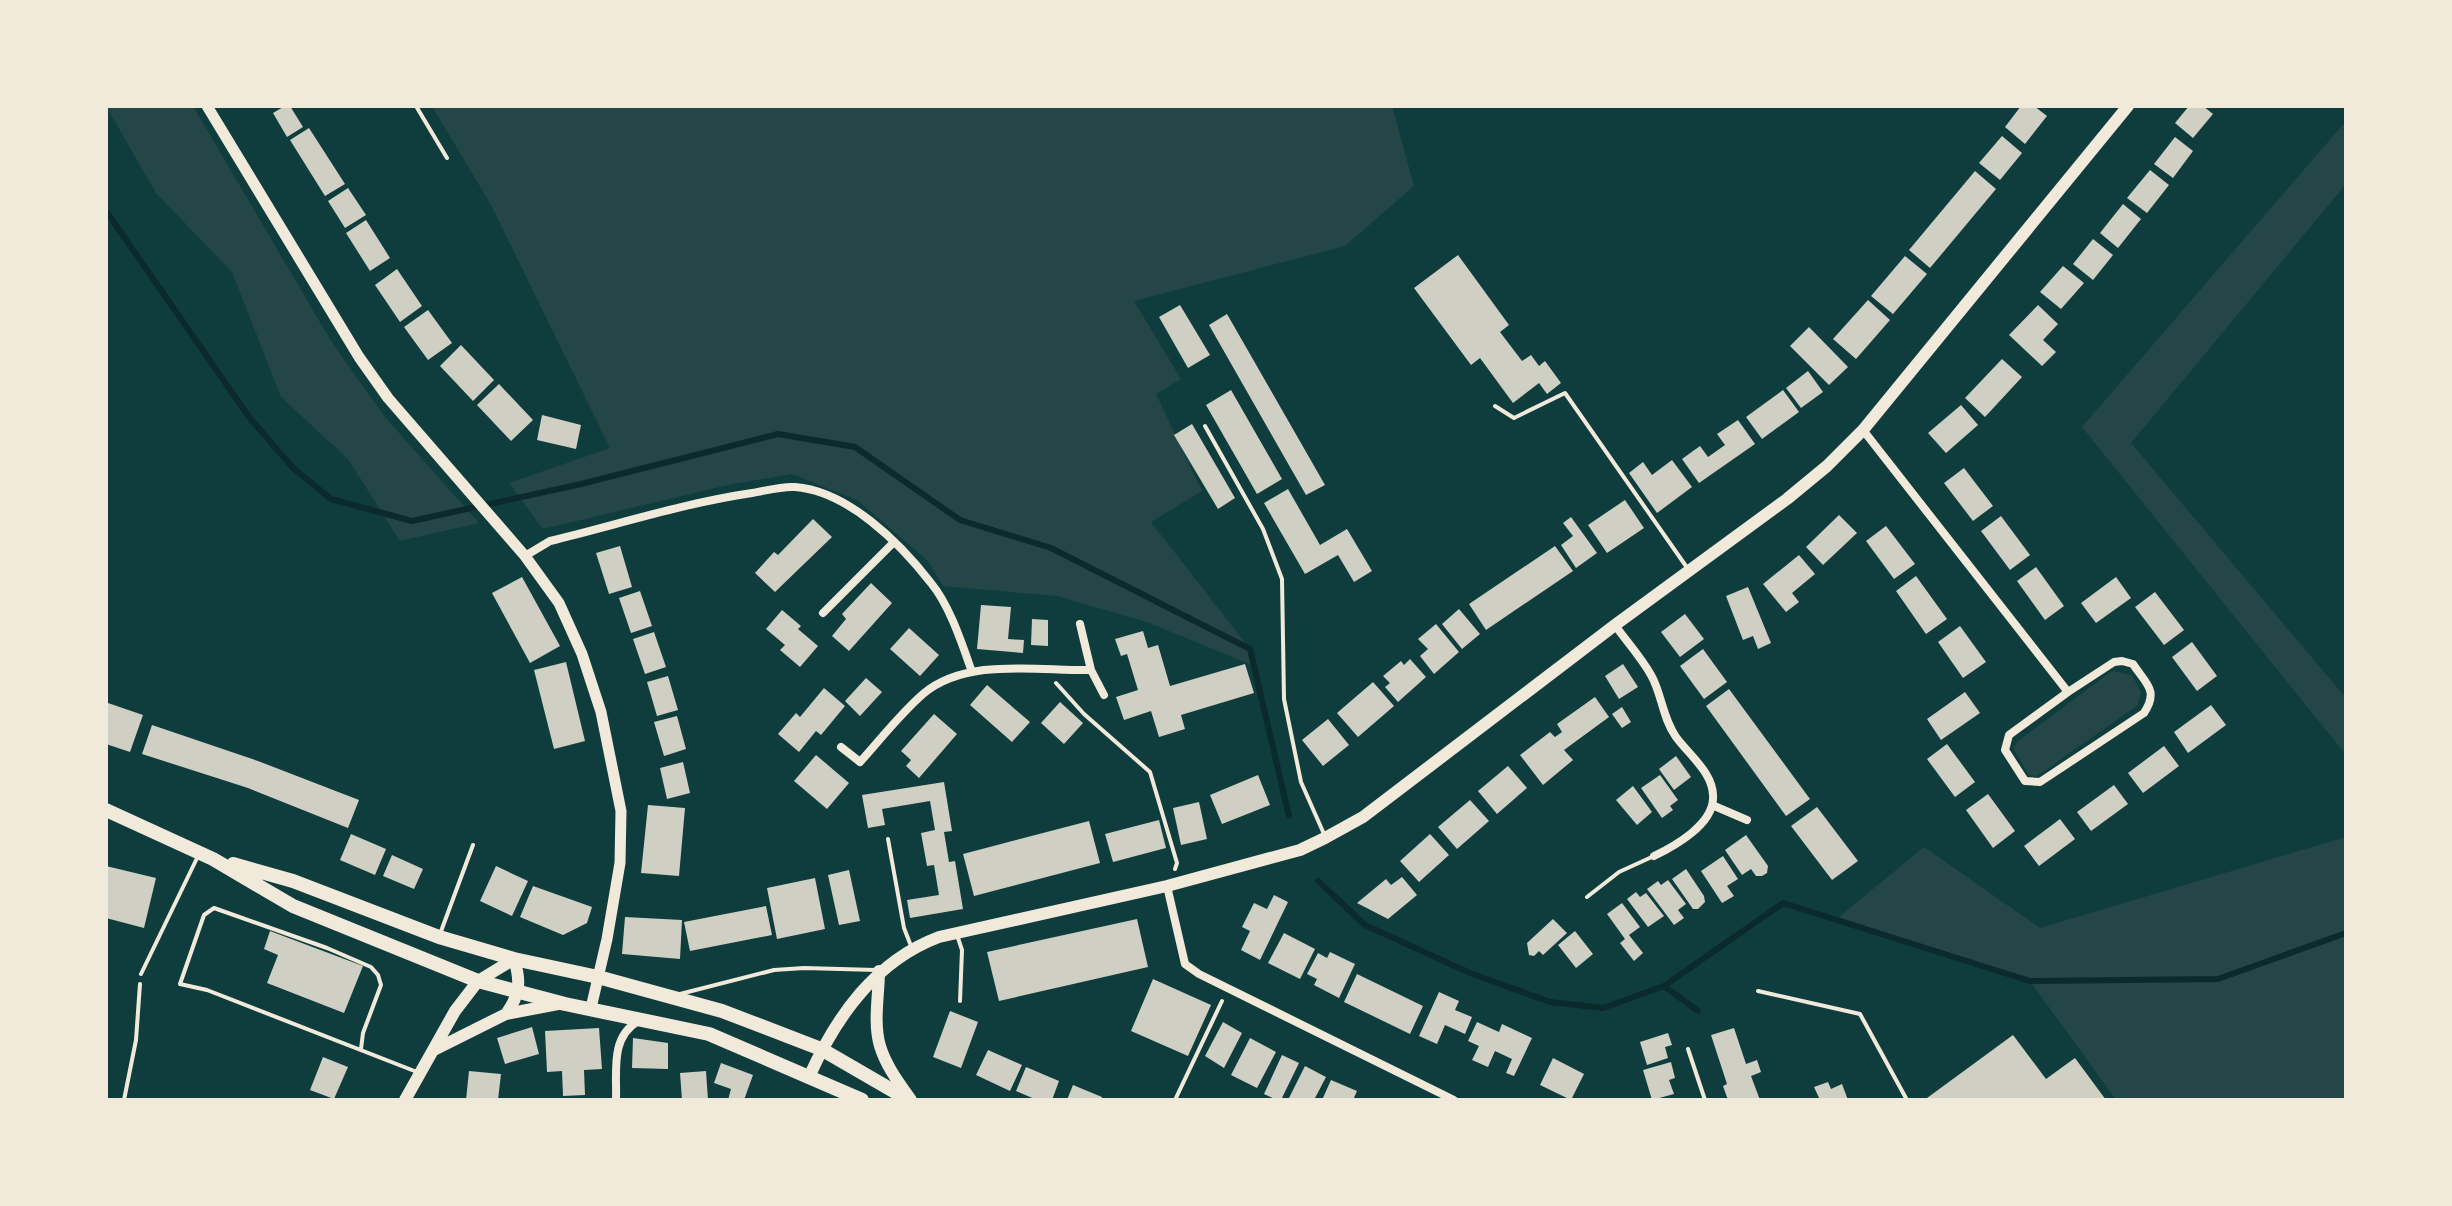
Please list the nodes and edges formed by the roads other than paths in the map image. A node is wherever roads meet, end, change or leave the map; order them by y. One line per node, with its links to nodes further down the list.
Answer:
1 (207, 106): 9 (street)
2 (416, 106): 4 (lane)
3 (2128, 106): 7 (main road)
4 (447, 158)
5 (1495, 406): 10 (lane)
6 (1205, 426): 22 (lane)
7 (1863, 430): 10 (main road); 16 (street)
8 (893, 543): 9 (street); 11 (street); 15 (street)
9 (525, 556): 35 (street)
10 (1689, 570): 13 (main road)
11 (823, 613)
12 (1080, 624): 14 (street)
13 (1615, 625): 19 (street); 22 (main road)
14 (1091, 670): 15 (street); 17 (street)
15 (972, 672): 18 (street)
16 (2068, 692): 16 (street)
17 (1104, 695)
18 (841, 747)
19 (1712, 805): 21 (street); 26 (street)
20 (106, 810): 25 (highway)
21 (1747, 820)
22 (1325, 838): 27 (main road)
23 (888, 839): 31 (lane)
24 (473, 845): 30 (lane)
25 (206, 855): 30 (highway); 34 (lane); 36 (highway)
26 (1654, 856): 28 (lane)
27 (1167, 886): 29 (main road); 55 (street)
28 (1587, 897)
29 (956, 933): 31 (main road); 40 (lane)
30 (439, 937): 32 (highway)
31 (912, 948): 33 (main road)
32 (514, 959): 35 (highway); 36 (main road); 38 (main road)
33 (879, 971): 39 (lane); 46 (main road); 54 (main road)
34 (141, 974)
35 (598, 977): 39 (highway); 42 (street)
36 (478, 981): 38 (highway); 48 (main road)
37 (1758, 991): 57 (lane)
38 (519, 992): 41 (highway); 43 (main road)
39 (670, 996): 46 (highway)
40 (960, 1001)
41 (565, 1004): 42 (highway); 43 (main road)
42 (591, 1008): 44 (highway)
43 (506, 1014): 48 (main road)
44 (642, 1019): 50 (highway); 52 (street)
45 (361, 1049): 45 (lane); 49 (lane)
46 (821, 1049): 50 (main road); 54 (highway)
47 (1688, 1049): 56 (lane)
48 (433, 1050): 49 (main road)
49 (420, 1073): 51 (main road)
50 (809, 1077): 53 (highway)
51 (405, 1100)
52 (616, 1100)
53 (862, 1100)
54 (910, 1100)
55 (1454, 1100)
56 (1705, 1100)
57 (1907, 1100)

